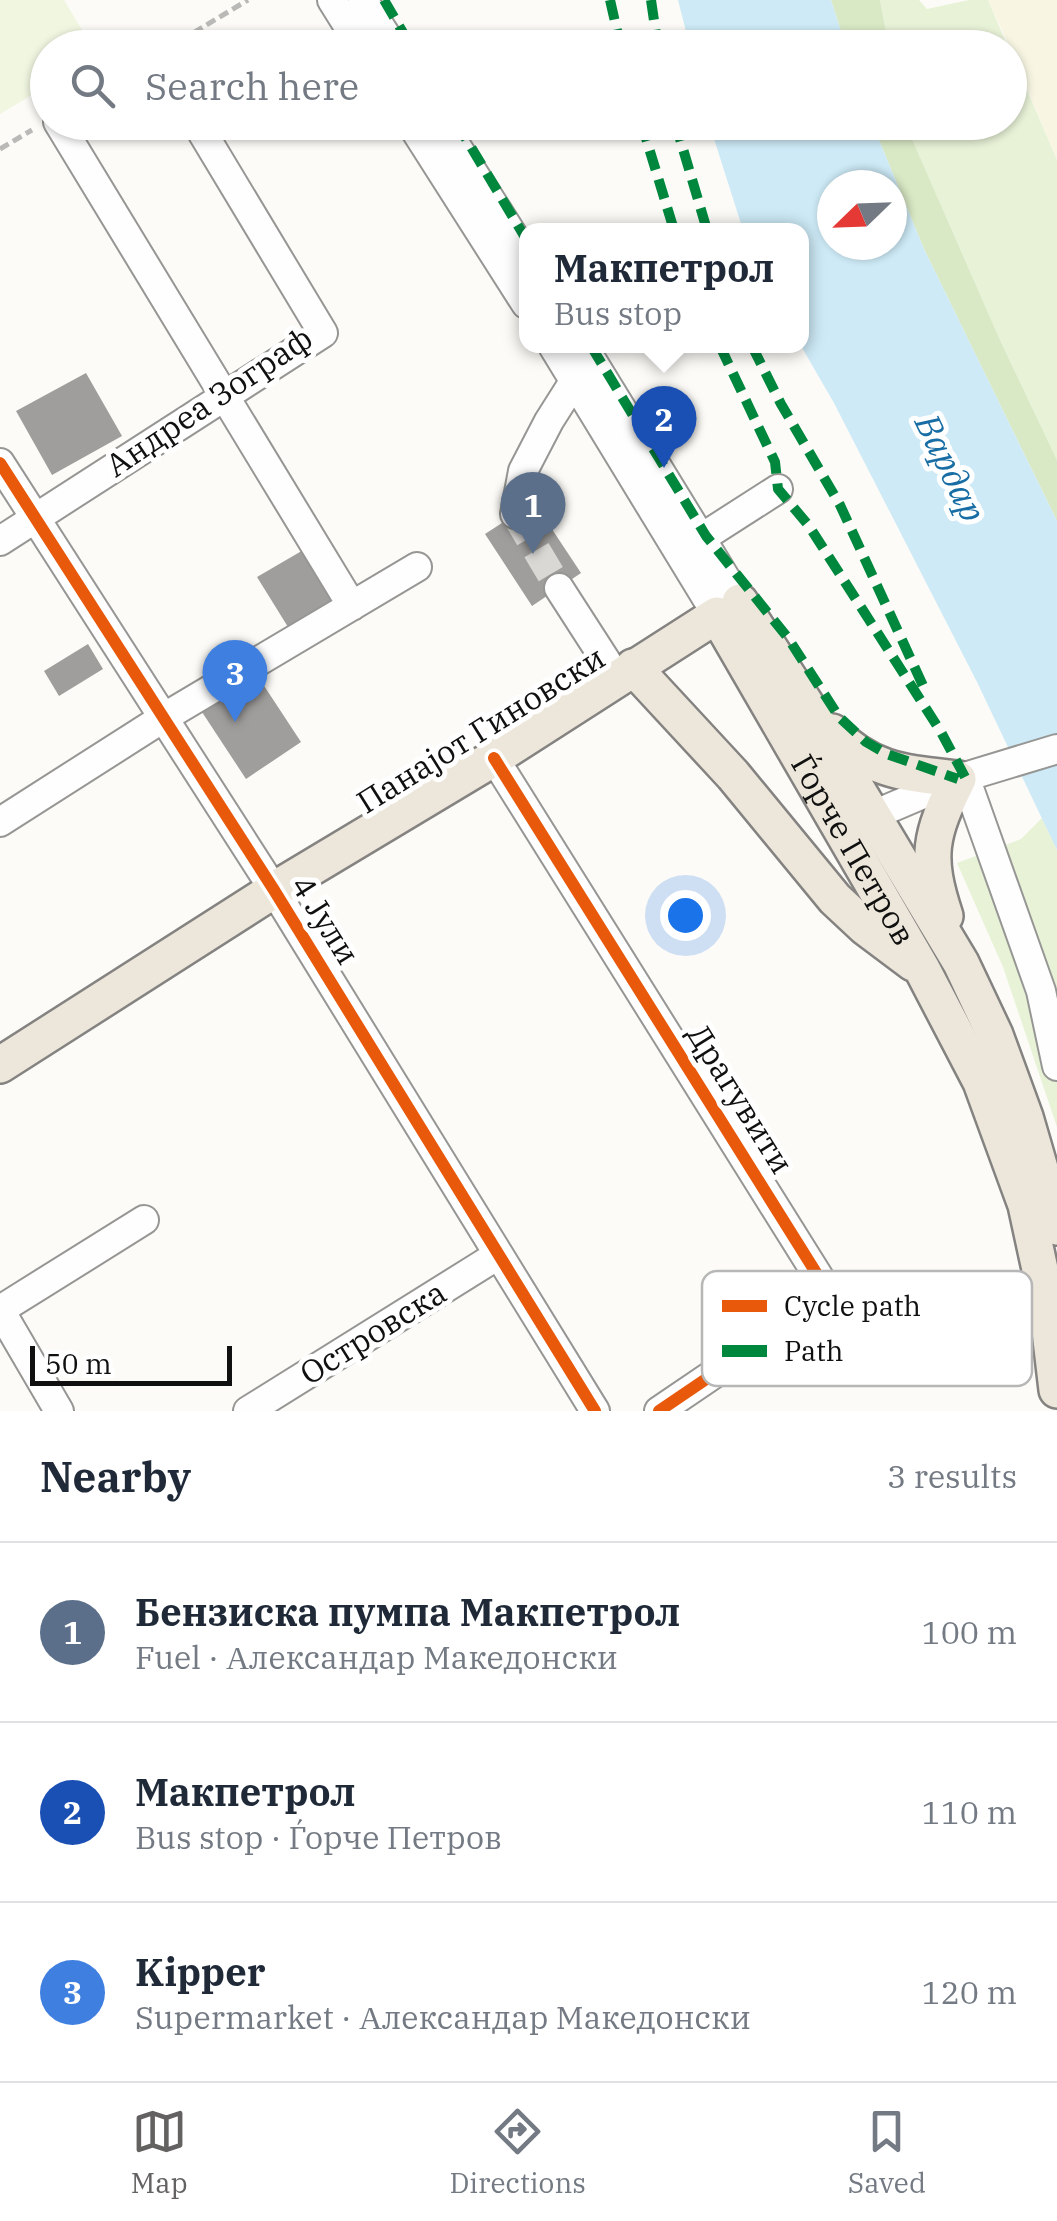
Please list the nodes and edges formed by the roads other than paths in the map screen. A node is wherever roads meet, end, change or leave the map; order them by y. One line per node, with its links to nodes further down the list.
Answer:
1 (332, 0): 3 (street)
2 (364, 0): 4 (street)
3 (351, 30)
4 (383, 30)
5 (54, 140): 14 (street)
6 (207, 140): 14 (street, Андреа Зограф)
7 (421, 140): 10 (street)
8 (452, 140): 9 (street)
9 (519, 245)
10 (519, 293)
11 (558, 353): 13 (street, Ѓорче Петров)
12 (587, 353): 19 (street, Ѓорче Петров)
13 (575, 380): 17 (street); 24 (street, Ѓорче Петров)
14 (226, 398): 18 (street, Андреа Зограф); 23 (street)
15 (0, 463): 18 (street, 4 Јули)
16 (778, 489): 19 (street)
17 (515, 514)
18 (35, 518): 20 (street, Андреа Зограф); 27 (street, 4 Јули)
19 (700, 539): 24 (street, Ѓорче Петров)
20 (0, 541)
21 (416, 567): 23 (street)
22 (559, 588): 25 (street)
23 (352, 606): 27 (street)
24 (728, 608): 25 (main road, Панајот Гиновски); 26 (main road, Ѓорче Петров); 32 (main road, Ѓорче Петров)
25 (625, 672): 29 (main road, Панајот Гиновски); 35 (main road)
26 (810, 710): 30 (main road); 32 (main road, Ѓорче Петров)
27 (163, 718): 31 (street); 33 (street, 4 Јули)
28 (1057, 749): 30 (street)
29 (494, 758): 33 (main road, Панајот Гиновски); 41 (street, Драгувити)
30 (968, 776): 32 (street); 34 (main road); 37 (street)
31 (0, 822)
32 (857, 822): 34 (main road, Ѓорче Петров); 35 (main road, Ѓорче Петров)
33 (274, 890): 36 (main road, Панајот Гиновски); 40 (street, 4 Јули)
34 (961, 963): 39 (main road, Ѓорче Петров)
35 (922, 969): 44 (main road, Ѓорче Петров)
36 (0, 1065)
37 (1057, 1066)
38 (144, 1220): 42 (street)
39 (1057, 1227)
40 (498, 1254): 46 (street, Островска); 47 (street, 4 Јули)
41 (815, 1271)
42 (0, 1310): 45 (street)
43 (702, 1382): 48 (street, Драгувити)
44 (1057, 1390)
45 (59, 1411)
46 (248, 1411)
47 (595, 1411)
48 (659, 1411)

